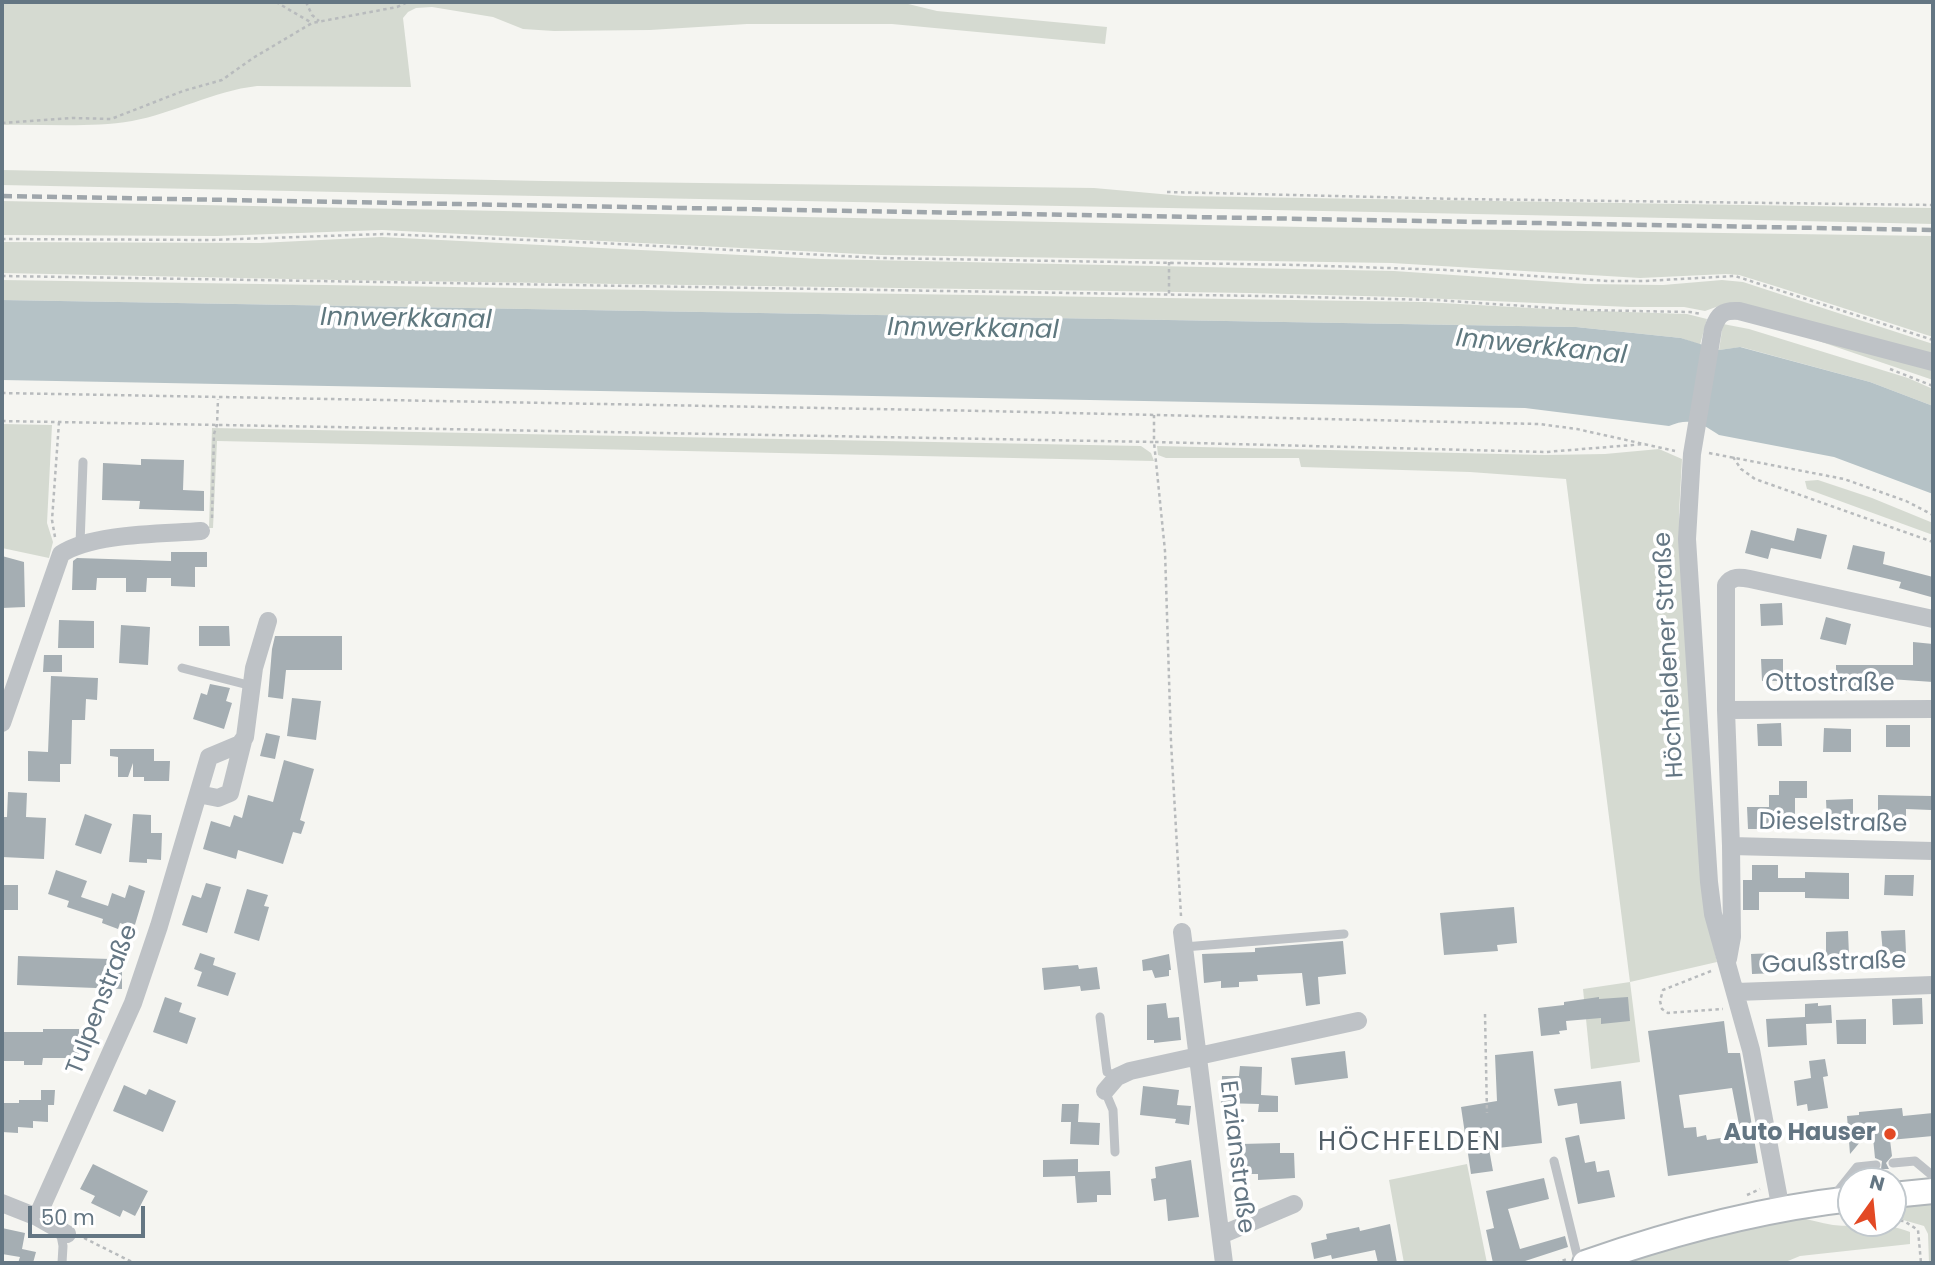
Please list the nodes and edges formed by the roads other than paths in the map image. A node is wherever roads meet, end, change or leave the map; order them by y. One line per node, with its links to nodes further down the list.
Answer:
1 (1933, 362): 18 (street, Höchfeldener Straße)
2 (83, 462): 4 (lane)
3 (201, 531): 4 (street)
4 (80, 544): 11 (street)
5 (1933, 619): 10 (street)
6 (268, 621): 8 (street)
7 (182, 668): 8 (lane)
8 (252, 686): 12 (street)
9 (1933, 709): 10 (street, Ottostraße)
10 (1726, 710): 14 (street)
11 (2, 723)
12 (243, 741): 13 (street, Tulpenstraße); 13 (street)
13 (198, 794): 38 (street, Tulpenstraße)
14 (1731, 846): 15 (street, Dieselstraße); 18 (street)
15 (1933, 851)
16 (1344, 934): 17 (lane)
17 (1183, 939): 23 (street, Enzianstraße)
18 (1727, 966): 20 (street, Höchfeldener Straße)
19 (1933, 985): 20 (street, Gaußstraße)
20 (1738, 1000): 37 (street, Höchfeldener Straße)
21 (1100, 1017): 24 (lane)
22 (1358, 1021): 23 (street, Enzianstraße)
23 (1198, 1057): 24 (street, Enzianstraße); 40 (street, Enzianstraße)
24 (1117, 1077): 25 (street)
25 (1105, 1091): 26 (lane)
26 (1115, 1152)
27 (1554, 1161): 43 (lane)
28 (1893, 1163): 31 (lane)
29 (1876, 1165): 30 (lane)
30 (1857, 1167)
31 (1933, 1176)
32 (1933, 1191): 33 (street)
33 (1907, 1194)
34 (1837, 1201): 37 (street)
35 (2, 1203): 38 (street)
36 (1294, 1204): 40 (street)
37 (1781, 1210): 44 (street)
38 (37, 1217): 39 (street)
39 (64, 1232): 41 (lane)
40 (1220, 1235): 42 (street, Enzianstraße)
41 (62, 1263)
42 (1224, 1263)
43 (1579, 1263)
44 (1585, 1263)

